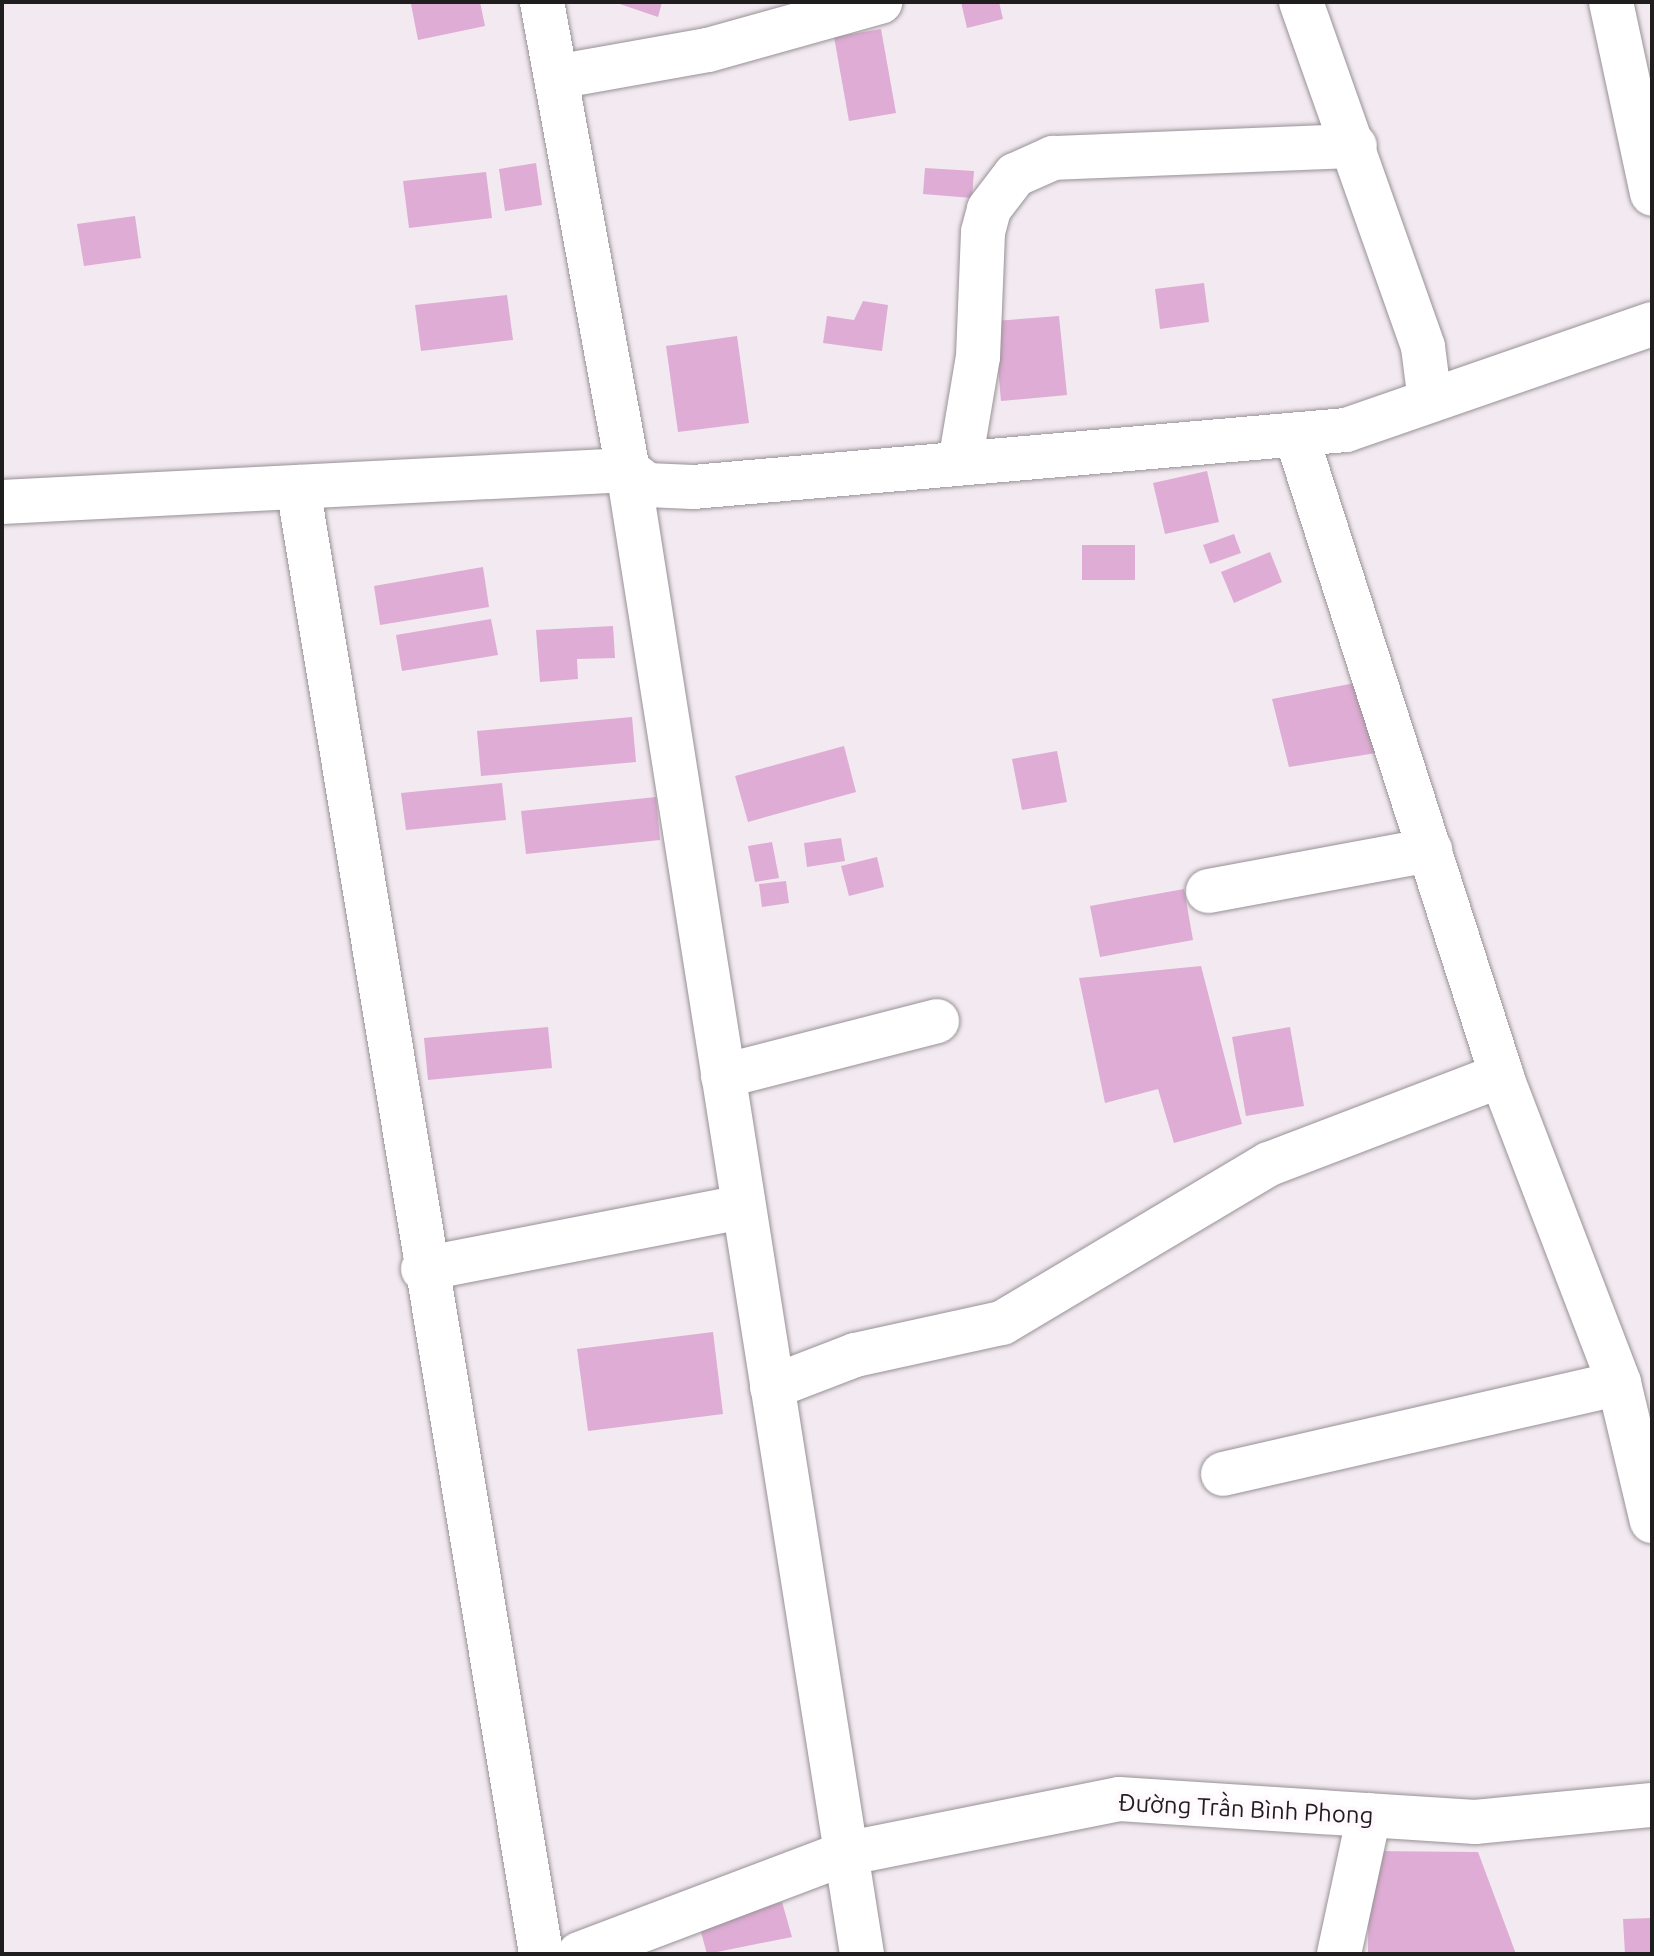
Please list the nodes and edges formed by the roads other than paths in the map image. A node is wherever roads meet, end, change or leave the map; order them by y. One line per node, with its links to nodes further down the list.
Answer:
1 (542, 2): 5 (street)
2 (880, 2): 5 (street)
3 (1301, 2): 6 (street)
4 (1611, 2): 7 (street)
5 (556, 77): 12 (street)
6 (1355, 146): 9 (street); 11 (street)
7 (1652, 194)
8 (1652, 324): 9 (street)
9 (1430, 401): 10 (street)
10 (1296, 435): 11 (street); 15 (street)
11 (960, 463): 12 (street)
12 (628, 470): 13 (street); 19 (street)
13 (298, 487): 14 (street); 21 (street)
14 (2, 502)
15 (1430, 850): 16 (street); 18 (street)
16 (1208, 891)
17 (937, 1021): 19 (street)
18 (1502, 1075): 22 (street); 23 (street)
19 (723, 1076): 20 (street)
20 (743, 1207): 21 (street); 23 (street)
21 (423, 1269): 29 (street)
22 (1619, 1383): 24 (street); 25 (street)
23 (772, 1387): 28 (street)
24 (1223, 1474)
25 (1652, 1521)
26 (1652, 1805): 27 (street, Đường Trần Bình Phong)
27 (1369, 1815): 28 (street, Đường Trần Bình Phong); 32 (street)
28 (844, 1854): 30 (street, Đường Trần Bình Phong); 31 (street)
29 (541, 1954)
30 (579, 1954)
31 (862, 1954)
32 (1339, 1954)

